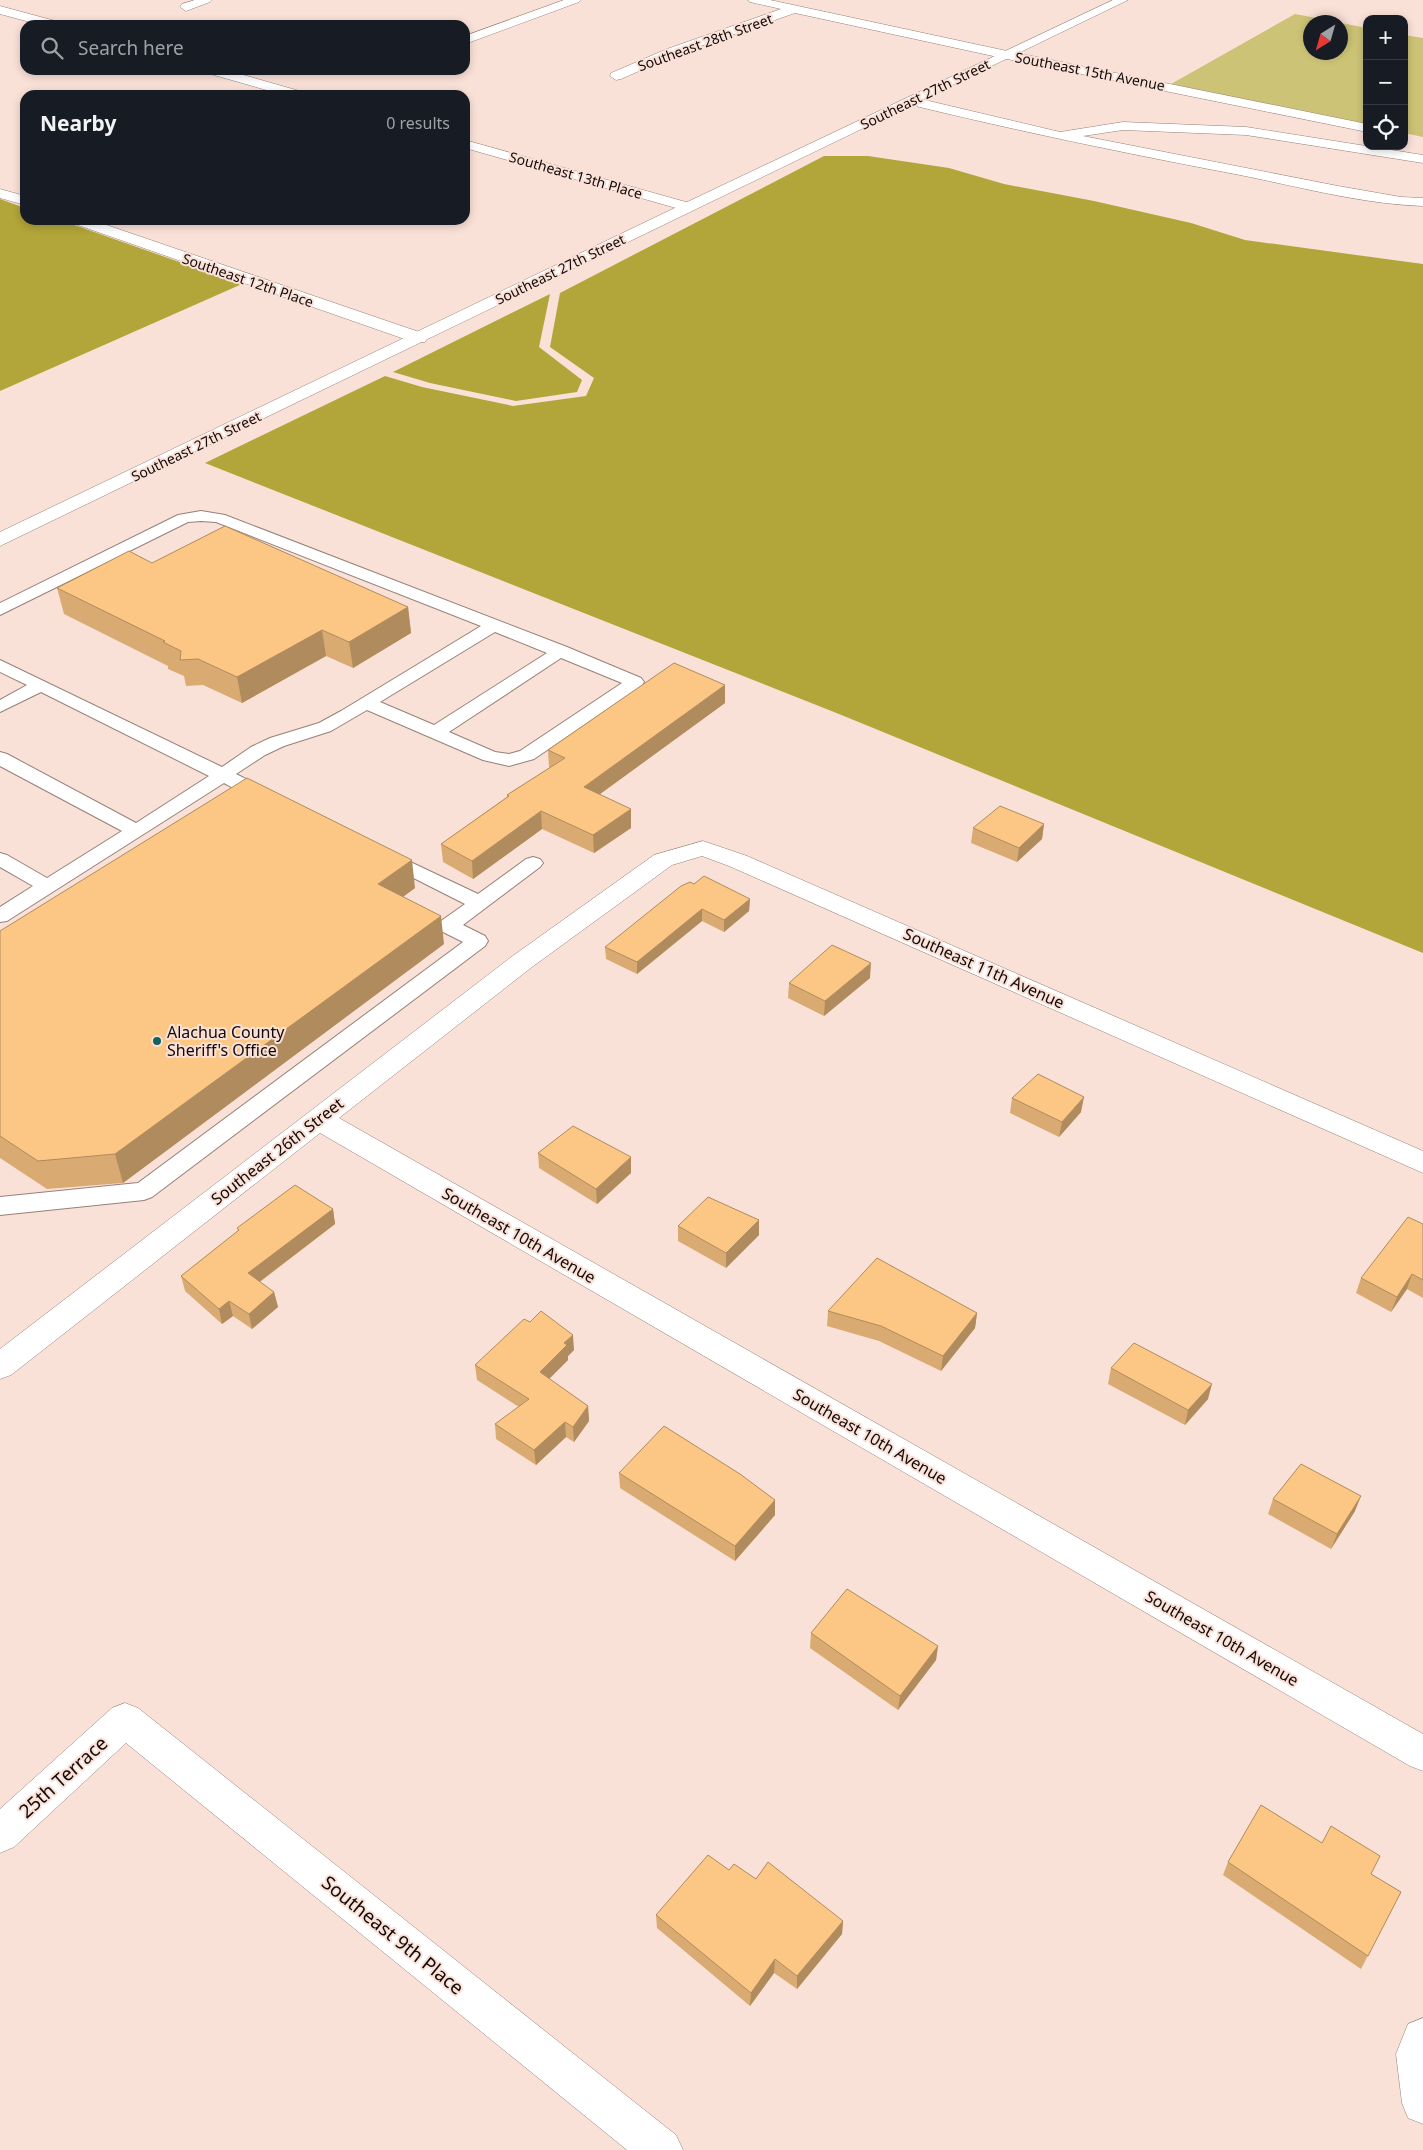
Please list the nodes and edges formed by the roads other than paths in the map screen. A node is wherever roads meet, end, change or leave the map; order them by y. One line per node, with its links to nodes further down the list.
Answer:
1 (206, 0): 5 (street)
2 (575, 0): 9 (street)
3 (754, 0): 6 (street, Southeast 15th Avenue)
4 (1122, 0): 10 (street, Southeast 27th Street)
5 (186, 6)
6 (795, 9): 10 (street, Southeast 15th Avenue); 12 (street, Southeast 28th Street)
7 (0, 10): 8 (street)
8 (37, 20)
9 (470, 38)
10 (1007, 55): 14 (street, Southeast 27th Street); 15 (street, Southeast 15th Avenue)
11 (229, 75): 13 (street)
12 (616, 76)
13 (281, 90)
14 (912, 101): 16 (street); 22 (street, Southeast 27th Street)
15 (1363, 127)
16 (1060, 136): 18 (street); 21 (street)
17 (470, 145): 22 (street, Southeast 13th Place)
18 (1423, 159)
19 (0, 193): 20 (street)
20 (20, 200)
21 (1423, 202)
22 (688, 207): 24 (street, Southeast 27th Street)
23 (91, 225): 24 (street, Southeast 12th Place)
24 (419, 338): 25 (street, Southeast 27th Street)
25 (0, 540)
26 (0, 610): 27 (lane)
27 (494, 625): 28 (lane); 31 (lane)
28 (560, 651): 33 (lane); 33 (lane)
29 (0, 665): 30 (lane)
30 (40, 685): 32 (lane); 35 (lane)
31 (366, 703): 33 (lane); 35 (lane)
32 (0, 707)
33 (435, 733)
34 (0, 758): 37 (lane)
35 (223, 775): 36 (lane); 37 (lane)
36 (281, 804)
37 (136, 831): 41 (lane)
38 (368, 847): 42 (lane)
39 (0, 859): 41 (lane)
40 (534, 863): 42 (lane)
41 (47, 886): 43 (lane)
42 (479, 903): 47 (lane)
43 (0, 916)
44 (556, 937): 45 (street, Southeast 26th Street); 46 (street, Southeast 11th Avenue)
45 (318, 1119): 48 (street, Southeast 26th Street); 50 (street, Southeast 10th Avenue)
46 (1423, 1163)
47 (0, 1206)
48 (0, 1366)
49 (126, 1720): 51 (street, 25th Terrace); 54 (street, Southeast 9th Place)
50 (1423, 1754)
51 (0, 1834)
52 (1423, 2039): 53 (street)
53 (1423, 2103)
54 (661, 2150)

